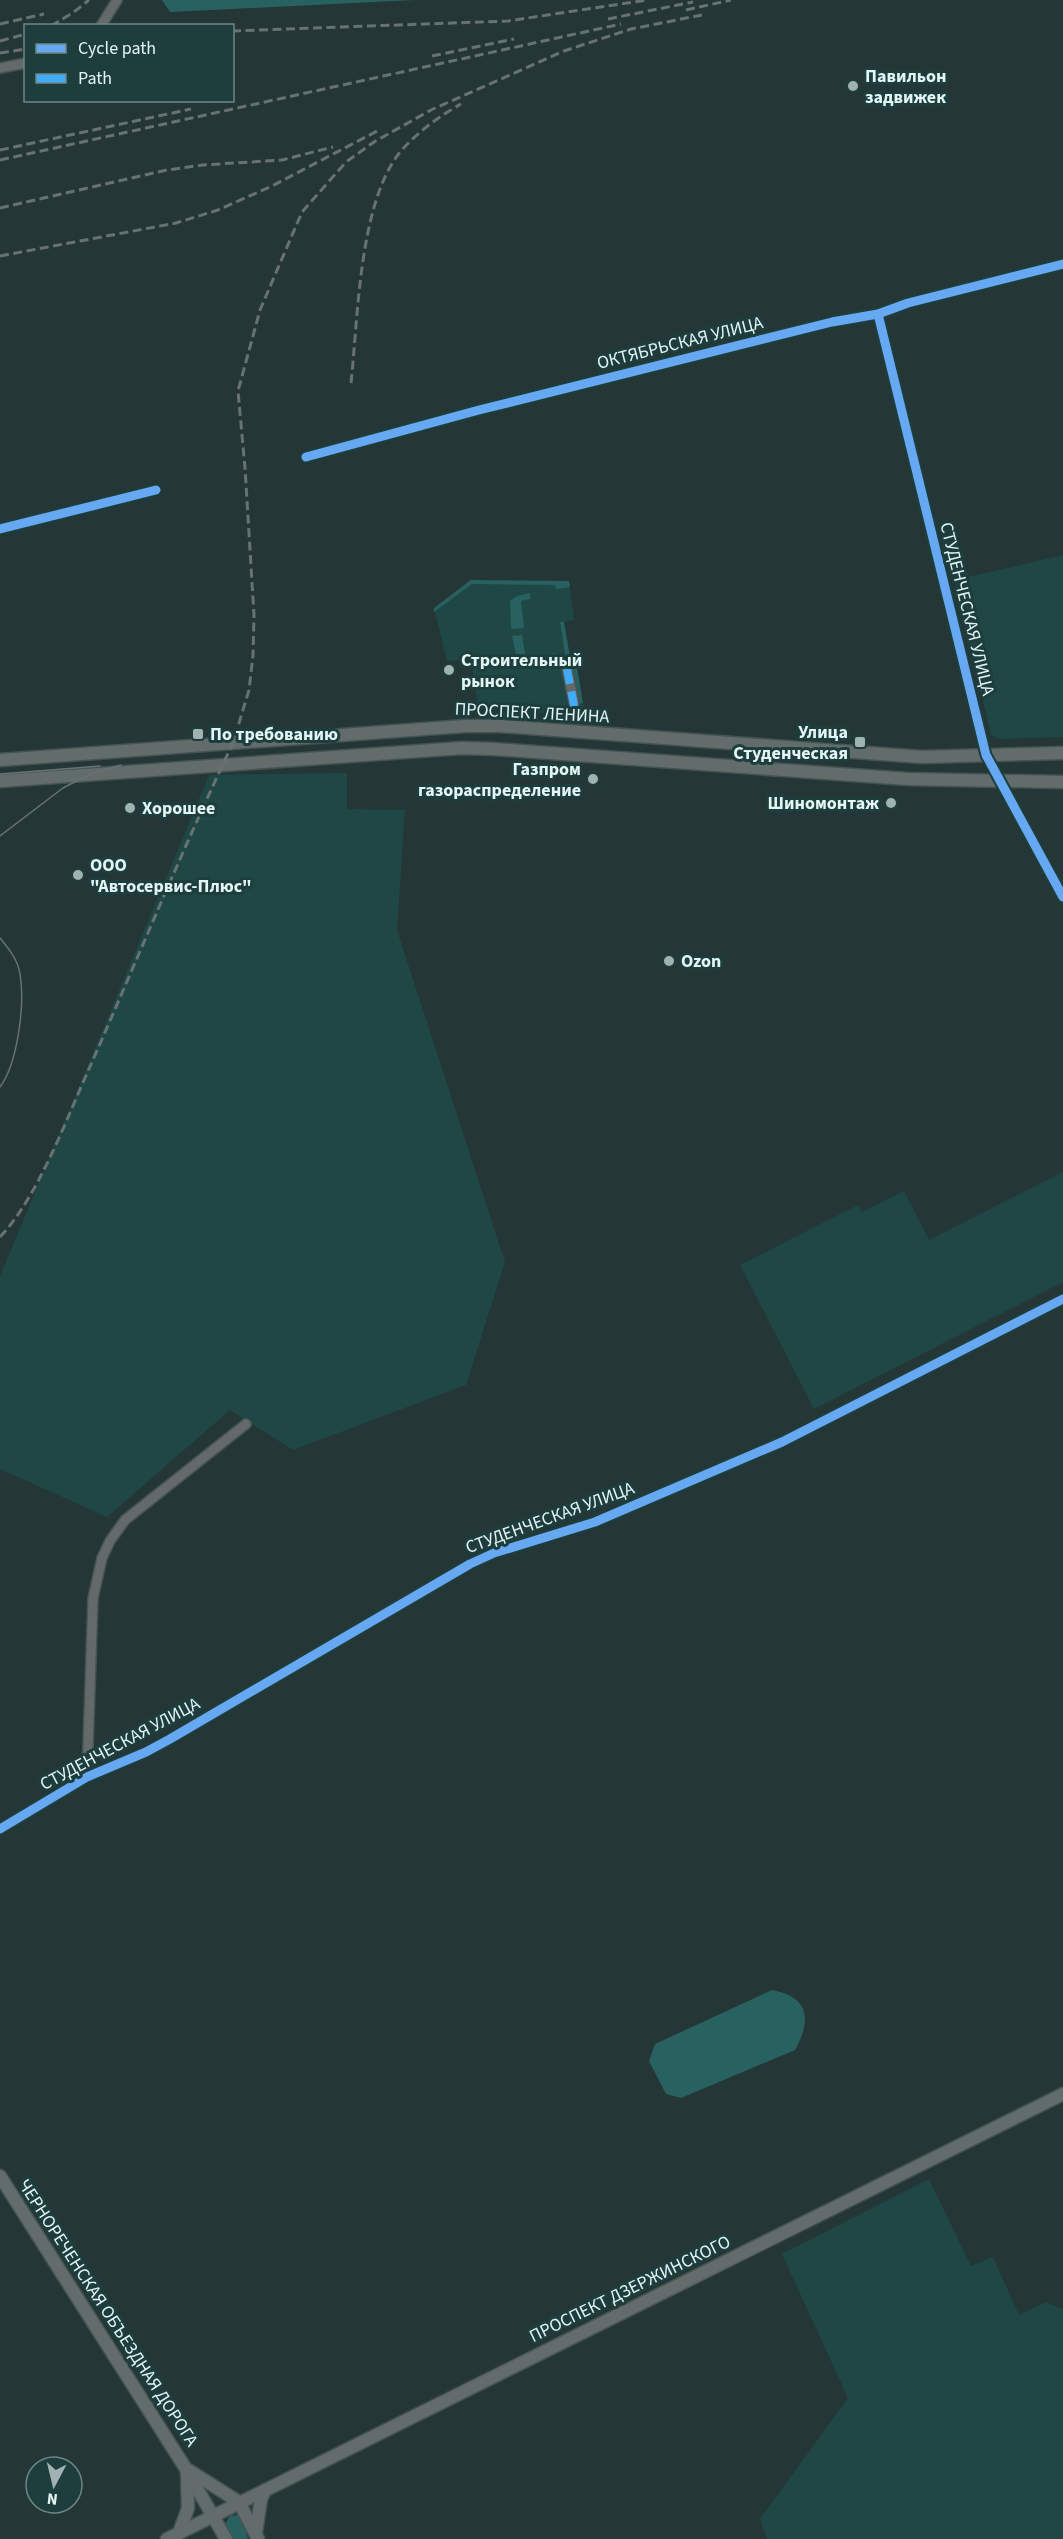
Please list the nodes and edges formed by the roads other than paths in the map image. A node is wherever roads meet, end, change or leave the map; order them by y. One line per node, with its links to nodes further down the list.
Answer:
1 (117, 0): 2 (street)
2 (102, 24)
3 (24, 63): 4 (street)
4 (0, 68)
5 (1063, 264): 6 (street, ОКТЯБРЬСКАЯ УЛИЦА)
6 (879, 314): 7 (street, ОКТЯБРЬСКАЯ УЛИЦА); 13 (street, СТУДЕНЧЕСКАЯ УЛИЦА)
7 (306, 457)
8 (156, 490): 9 (street)
9 (0, 529)
10 (567, 669): 11 (street)
11 (574, 703)
12 (1063, 753): 13 (main road, ПРОСПЕКТ ЛЕНИНА)
13 (986, 755): 14 (main road, ПРОСПЕКТ ЛЕНИНА); 16 (street, СТУДЕНЧЕСКАЯ УЛИЦА)
14 (0, 760)
15 (0, 781): 16 (main road, ПРОСПЕКТ ЛЕНИНА)
16 (1001, 782): 17 (main road, ПРОСПЕКТ ЛЕНИНА); 18 (street, СТУДЕНЧЕСКАЯ УЛИЦА)
17 (1063, 782)
18 (1063, 897)
19 (1063, 1299): 21 (street, СТУДЕНЧЕСКАЯ УЛИЦА)
20 (246, 1424): 21 (street)
21 (87, 1777): 22 (street, СТУДЕНЧЕСКАЯ УЛИЦА)
22 (0, 1829)
23 (1063, 2094): 26 (main road, ПРОСПЕКТ ДЗЕРЖИНСКОГО)
24 (0, 2176): 25 (main road, ЧЕРНОРЕЧЕНСКАЯ ОБЪЕЗДНАЯ ДОРОГА)
25 (186, 2469): 27 (main road); 28 (main road, ЧЕРНОРЕЧЕНСКАЯ ОБЪЕЗДНАЯ ДОРОГА); 30 (main road)
26 (265, 2490): 27 (main road, ПРОСПЕКТ ДЗЕРЖИНСКОГО); 29 (main road)
27 (239, 2502): 28 (main road, ПРОСПЕКТ ДЗЕРЖИНСКОГО); 29 (main road)
28 (213, 2516): 30 (main road, ПРОСПЕКТ ДЗЕРЖИНСКОГО); 31 (main road, ЧЕРНОРЕЧЕНСКАЯ ОБЪЕЗДНАЯ ДОРОГА)
29 (257, 2536)
30 (173, 2537)
31 (226, 2539)

